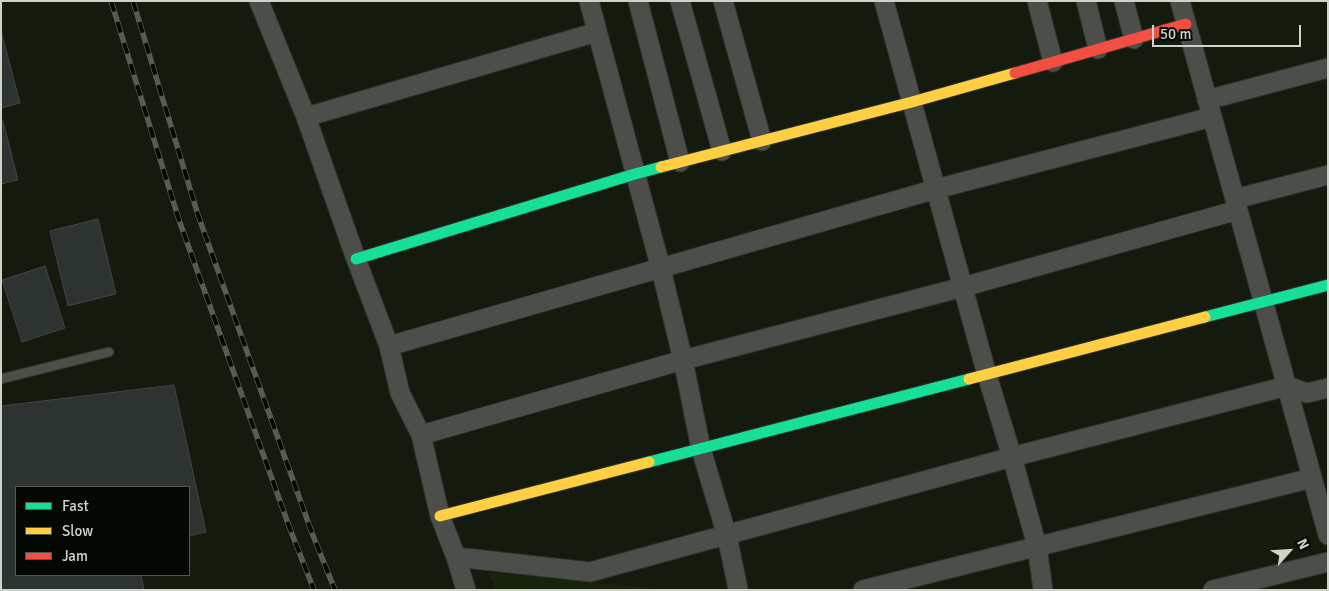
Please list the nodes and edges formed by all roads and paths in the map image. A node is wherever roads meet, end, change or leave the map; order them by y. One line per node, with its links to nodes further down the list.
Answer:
1 (589, 1): 12 (street)
2 (638, 1): 22 (street)
3 (680, 1): 21 (street)
4 (884, 1): 17 (street)
5 (1037, 1): 15 (street)
6 (1086, 1): 14 (street)
7 (1124, 1): 13 (street)
8 (726, 2): 20 (street)
9 (1183, 2): 11 (street)
10 (266, 3): 19 (street)
11 (1186, 24): 13 (street); 18 (street)
12 (597, 32): 19 (street); 23 (street)
13 (1134, 39): 14 (street)
14 (1098, 49): 15 (street)
15 (1053, 62): 17 (street)
16 (1328, 68): 18 (street)
17 (912, 102): 20 (street); 25 (street)
18 (1210, 108): 25 (street); 26 (street)
19 (306, 117): 27 (street)
20 (762, 140): 21 (street)
21 (722, 151): 22 (street)
22 (680, 162): 23 (street)
23 (635, 174): 27 (street); 28 (street)
24 (1328, 175): 26 (street)
25 (936, 189): 28 (street); 30 (street)
26 (1236, 205): 30 (street); 31 (street)
27 (356, 259): 32 (street)
28 (661, 269): 32 (street); 34 (street)
29 (1328, 286): 31 (street)
30 (963, 287): 34 (street); 35 (street)
31 (1264, 303): 35 (street); 37 (street)
32 (390, 346): 39 (street)
33 (109, 352): 36 (lane)
34 (684, 360): 39 (street); 40 (street)
35 (987, 375): 40 (street); 41 (street)
36 (1, 379)
37 (1287, 386): 38 (street); 41 (street); 42 (street)
38 (1328, 388)
39 (421, 435): 44 (street)
40 (701, 449): 44 (street); 46 (street)
41 (1012, 458): 46 (street); 47 (street)
42 (1312, 478): 43 (street); 47 (street)
43 (1323, 501): 45 (street)
44 (440, 516): 48 (street)
45 (1328, 535)
46 (727, 536): 48 (street); 50 (street)
47 (1037, 546): 52 (street); 53 (street)
48 (456, 557): 51 (street)
49 (1328, 562): 54 (street)
50 (738, 588)
51 (466, 590)
52 (863, 590)
53 (1042, 590)
54 (1213, 590)

